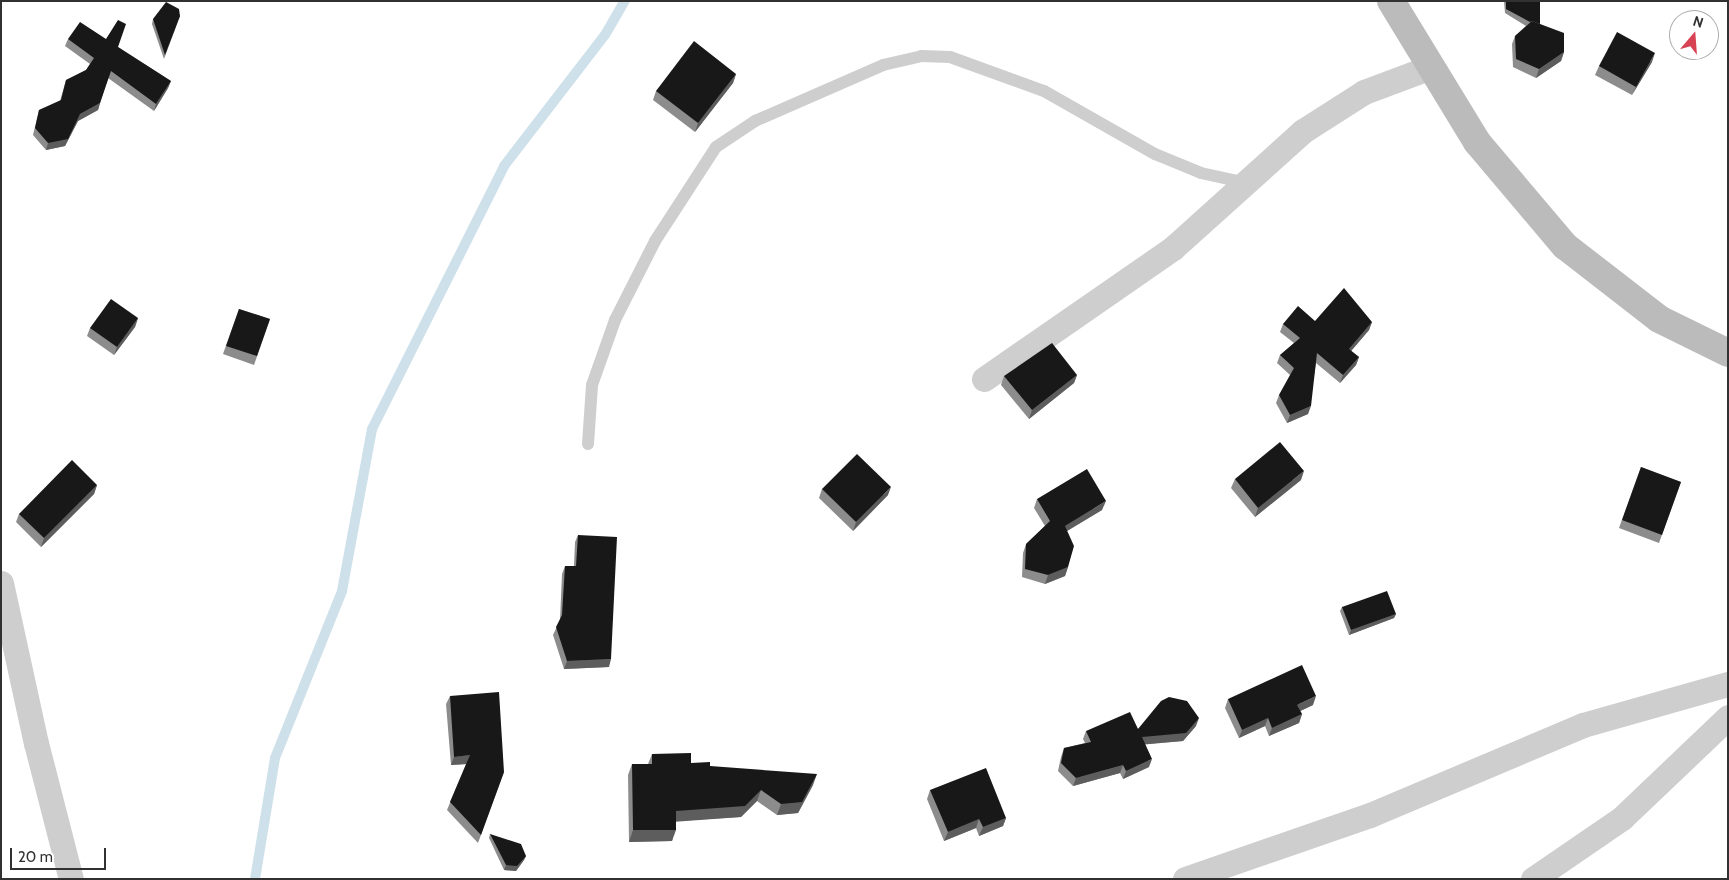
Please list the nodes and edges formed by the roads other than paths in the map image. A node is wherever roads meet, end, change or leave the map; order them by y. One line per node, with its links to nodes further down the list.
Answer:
1 (1391, 1): 2 (street)
2 (1431, 67): 3 (street); 4 (street)
3 (1246, 183): 5 (street); 6 (lane)
4 (1728, 353)
5 (984, 378)
6 (588, 444)
7 (1, 584): 10 (street)
8 (1728, 684): 11 (street)
9 (1728, 717): 12 (street)
10 (72, 879)
11 (1185, 879)
12 (1533, 879)

